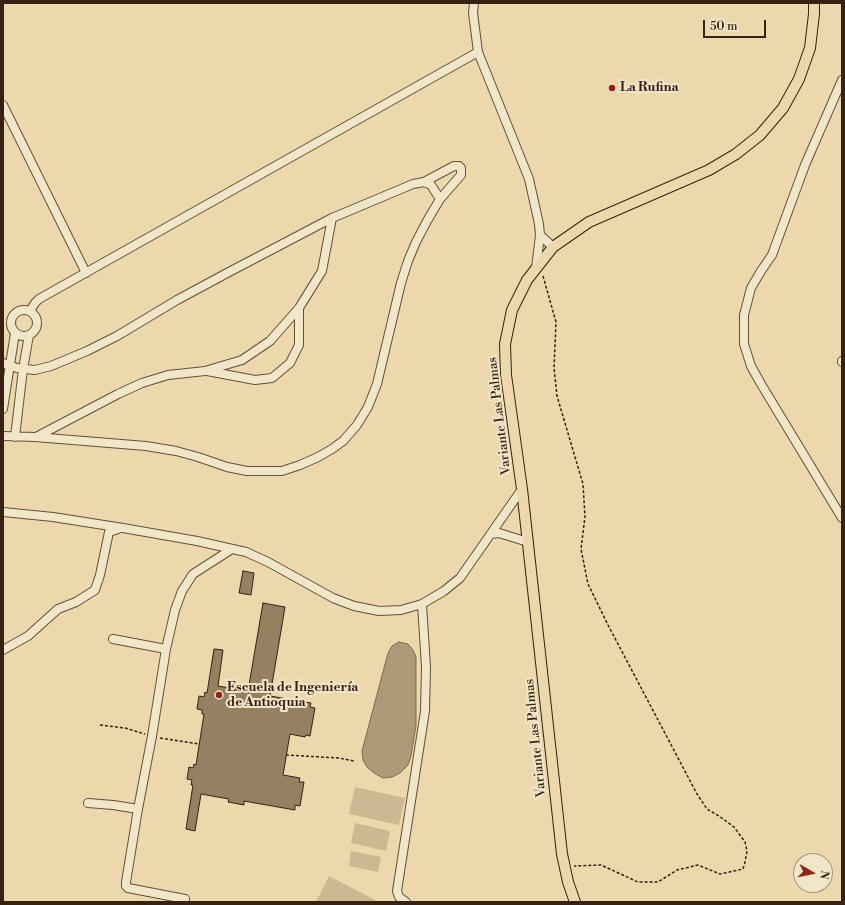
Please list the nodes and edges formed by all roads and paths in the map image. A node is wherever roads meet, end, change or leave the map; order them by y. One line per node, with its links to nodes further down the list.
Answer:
1 (474, 3): 3 (street)
2 (814, 3): 10 (main road, Variante Las Palmas)
3 (478, 52): 9 (street); 12 (street)
4 (842, 80): 26 (street)
5 (3, 105): 12 (street)
6 (424, 182): 7 (street); 7 (street); 8 (street)
7 (440, 199): 23 (street)
8 (332, 218): 13 (street); 18 (street)
9 (540, 235): 10 (street); 11 (street)
10 (553, 247): 11 (main road, Variante Las Palmas)
11 (538, 266): 24 (main road, Variante Las Palmas); 39 (path)
12 (86, 273): 14 (street)
13 (299, 308): 19 (street); 19 (street)
14 (30, 311): 15 (street); 16 (street)
15 (15, 333): 16 (street); 17 (street)
16 (29, 335): 18 (street)
17 (6, 365): 18 (street); 20 (street)
18 (23, 370): 22 (street)
19 (205, 371): 23 (street)
20 (3, 409)
21 (3, 436): 22 (street)
22 (15, 437): 23 (street)
23 (35, 437)
24 (522, 489): 28 (street); 29 (main road, Variante Las Palmas)
25 (3, 512): 27 (street)
26 (842, 518)
27 (123, 528): 30 (street); 34 (street)
28 (491, 534): 29 (street); 31 (street)
29 (528, 542): 39 (main road, Variante Las Palmas)
30 (232, 549): 31 (street); 33 (street)
31 (422, 604): 41 (street)
32 (114, 639): 33 (street)
33 (166, 649): 38 (street)
34 (3, 650)
35 (286, 755): 36 (path)
36 (354, 761)
37 (88, 803): 38 (street)
38 (138, 809): 40 (street)
39 (565, 867): 42 (main road, Variante Las Palmas)
40 (185, 899)
41 (406, 902)
42 (575, 902)

